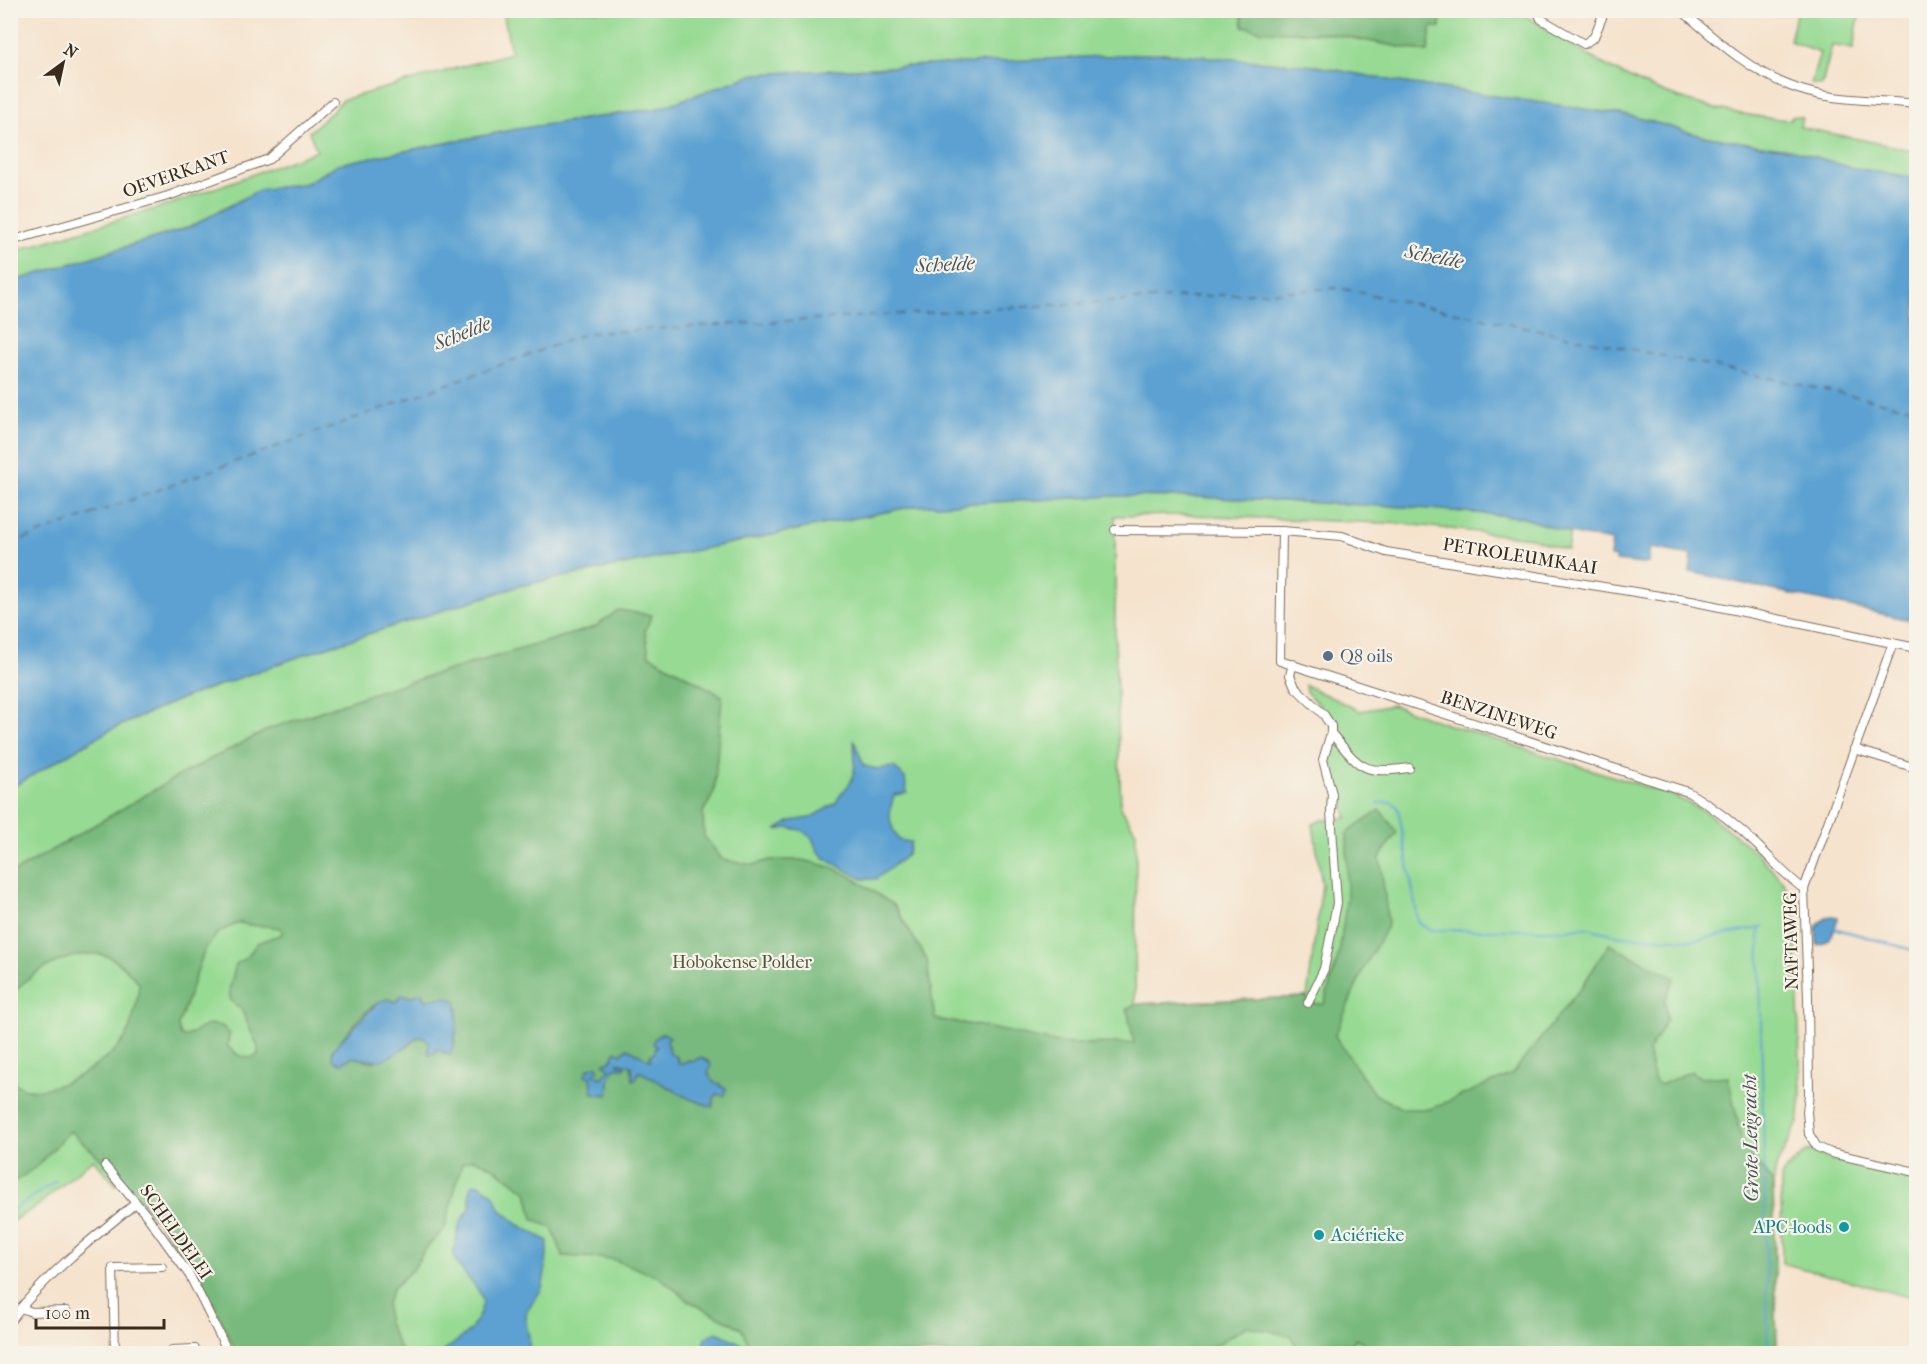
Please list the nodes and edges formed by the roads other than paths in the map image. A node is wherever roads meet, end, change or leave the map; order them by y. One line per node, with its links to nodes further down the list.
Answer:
1 (1537, 10): 2 (street)
2 (1605, 10)
3 (1681, 10): 5 (street)
4 (333, 102): 6 (street, OEVERKANT)
5 (1917, 104)
6 (10, 241)
7 (1115, 530): 8 (street, PETROLEUMKAAI)
8 (1282, 531): 9 (street, PETROLEUMKAAI); 11 (street)
9 (1893, 643): 10 (street, PETROLEUMKAAI); 13 (street, NAFTAWEG)
10 (1917, 648)
11 (1293, 664): 12 (street); 16 (street, BENZINEWEG)
12 (1331, 733): 14 (street); 17 (street)
13 (1854, 749): 15 (street); 16 (street, NAFTAWEG)
14 (1409, 768)
15 (1917, 768)
16 (1804, 889): 19 (street, NAFTAWEG)
17 (1308, 1003)
18 (105, 1167): 20 (street, SCHELDELEI)
19 (1917, 1172)
20 (136, 1203): 22 (street); 28 (street, SCHELDELEI)
21 (162, 1268): 26 (street)
22 (21, 1308): 23 (street); 24 (street)
23 (66, 1311)
24 (10, 1322)
25 (195, 1349): 27 (street)
26 (115, 1353)
27 (172, 1353)
28 (229, 1353)

